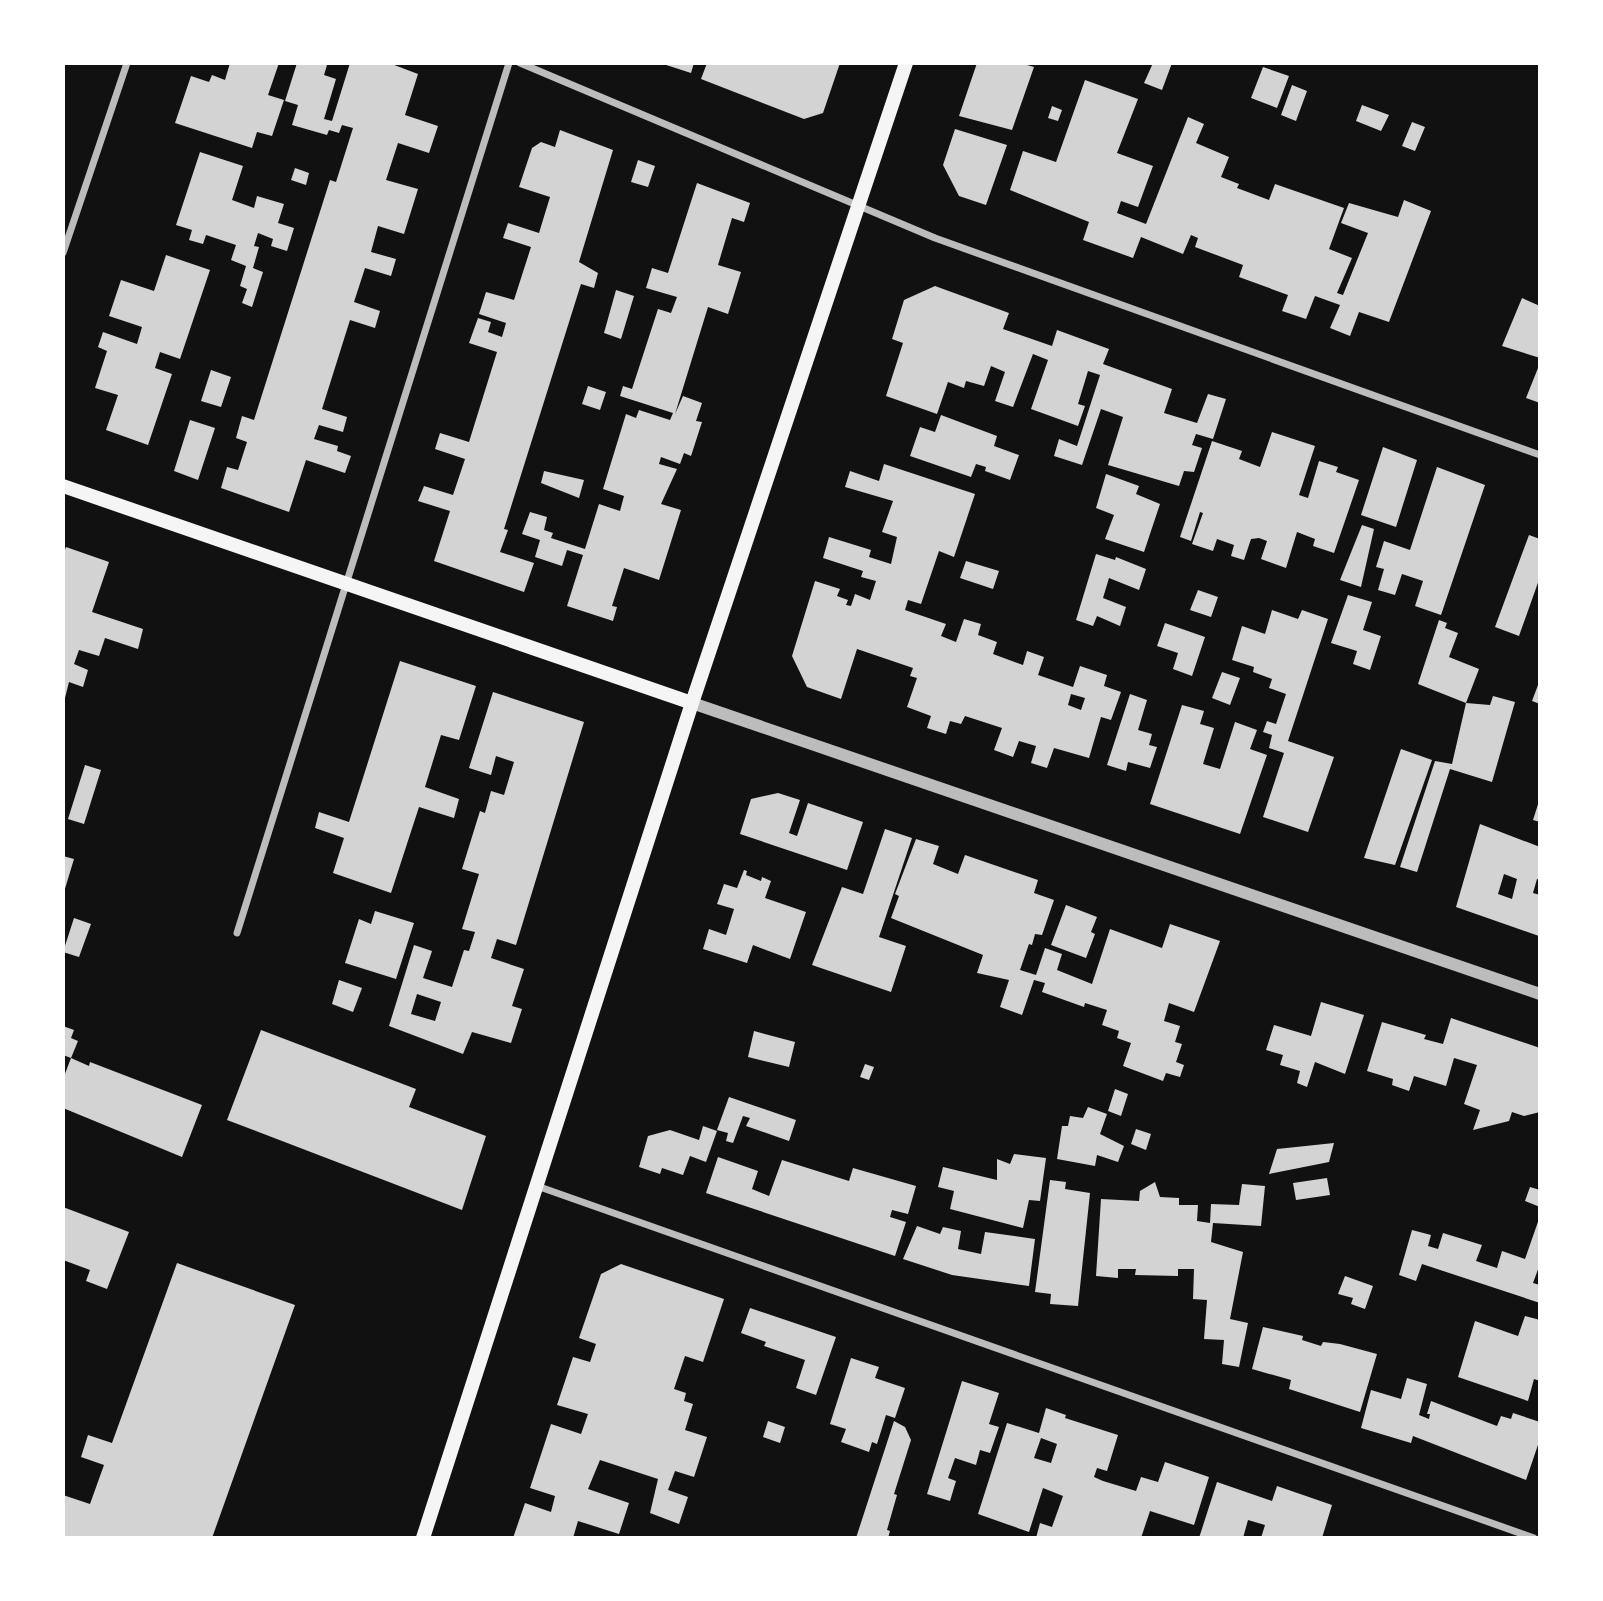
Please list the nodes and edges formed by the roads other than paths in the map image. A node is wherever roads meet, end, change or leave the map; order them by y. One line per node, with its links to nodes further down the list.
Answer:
1 (127, 63): 6 (street)
2 (509, 63): 9 (street)
3 (520, 63): 5 (street)
4 (906, 63): 5 (main road)
5 (859, 205): 7 (street); 10 (main road)
6 (63, 253)
7 (1540, 454)
8 (63, 486): 9 (main road)
9 (346, 584): 10 (main road); 11 (street)
10 (692, 703): 12 (street); 13 (main road)
11 (237, 933)
12 (1540, 994)
13 (536, 1186): 14 (main road); 15 (street)
14 (423, 1538)
15 (1534, 1538)

